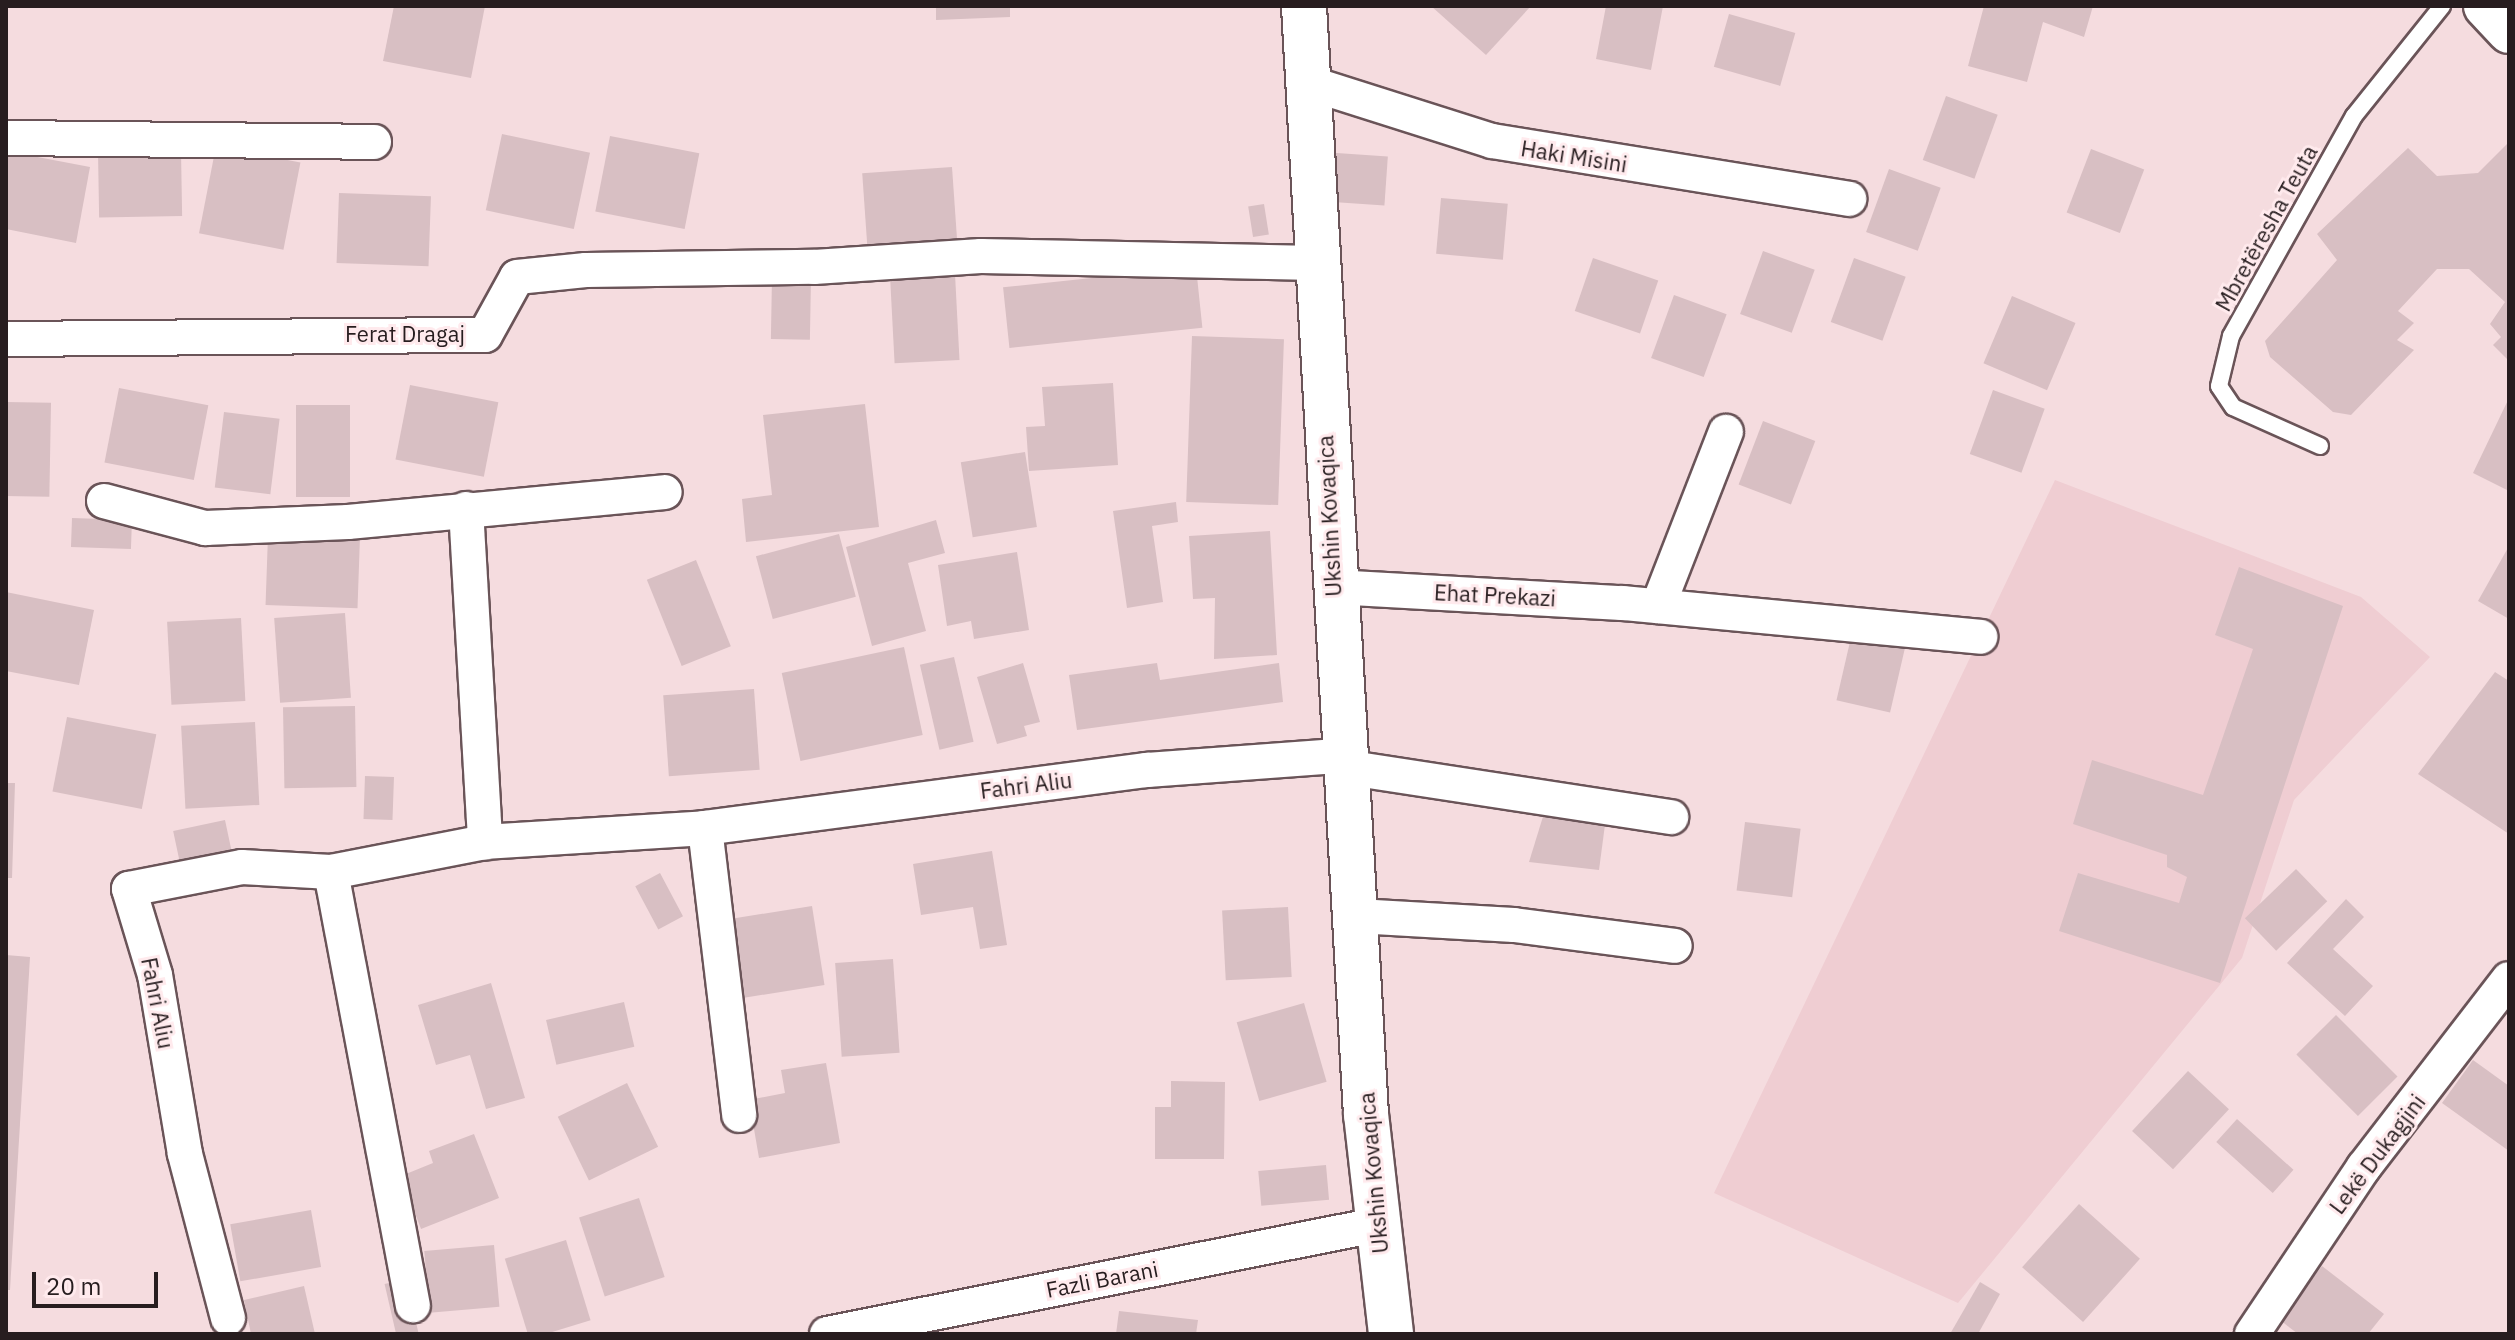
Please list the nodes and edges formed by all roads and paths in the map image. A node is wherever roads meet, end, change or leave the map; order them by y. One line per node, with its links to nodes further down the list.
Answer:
1 (1304, 6): 5 (street, Ukshin Kovaqica)
2 (2442, 6): 12 (lane, Mbretëresha Teuta)
3 (2486, 6): 4 (street)
4 (2509, 31)
5 (1306, 82): 8 (street, Haki Misini); 9 (street, Ukshin Kovaqica)
6 (6, 138): 7 (street)
7 (374, 142)
8 (1849, 199)
9 (1316, 263): 10 (street, Ferat Dragaj); 16 (street, Ukshin Kovaqica)
10 (6, 339)
11 (1726, 432): 17 (street)
12 (2320, 446)
13 (665, 492): 15 (street)
14 (104, 501): 15 (street)
15 (466, 509): 22 (street)
16 (1333, 587): 17 (street, Ehat Prekazi); 19 (street, Ukshin Kovaqica)
17 (1658, 606): 18 (street, Ehat Prekazi)
18 (1980, 637)
19 (1350, 762): 20 (street); 21 (street, Fahri Aliu); 24 (street, Ukshin Kovaqica)
20 (1671, 817)
21 (705, 828): 22 (street, Fahri Aliu); 27 (street)
22 (485, 842): 23 (street, Fahri Aliu)
23 (331, 872): 29 (street); 30 (street, Fahri Aliu)
24 (1357, 916): 25 (street); 28 (street, Ukshin Kovaqica)
25 (1675, 946)
26 (2509, 979): 33 (street, Lekë Dukagjini)
27 (739, 1115)
28 (1376, 1225): 31 (street, Fazli Barani); 32 (street, Ukshin Kovaqica)
29 (413, 1305)
30 (228, 1318)
31 (827, 1334)
32 (1391, 1334)
33 (2252, 1334)

